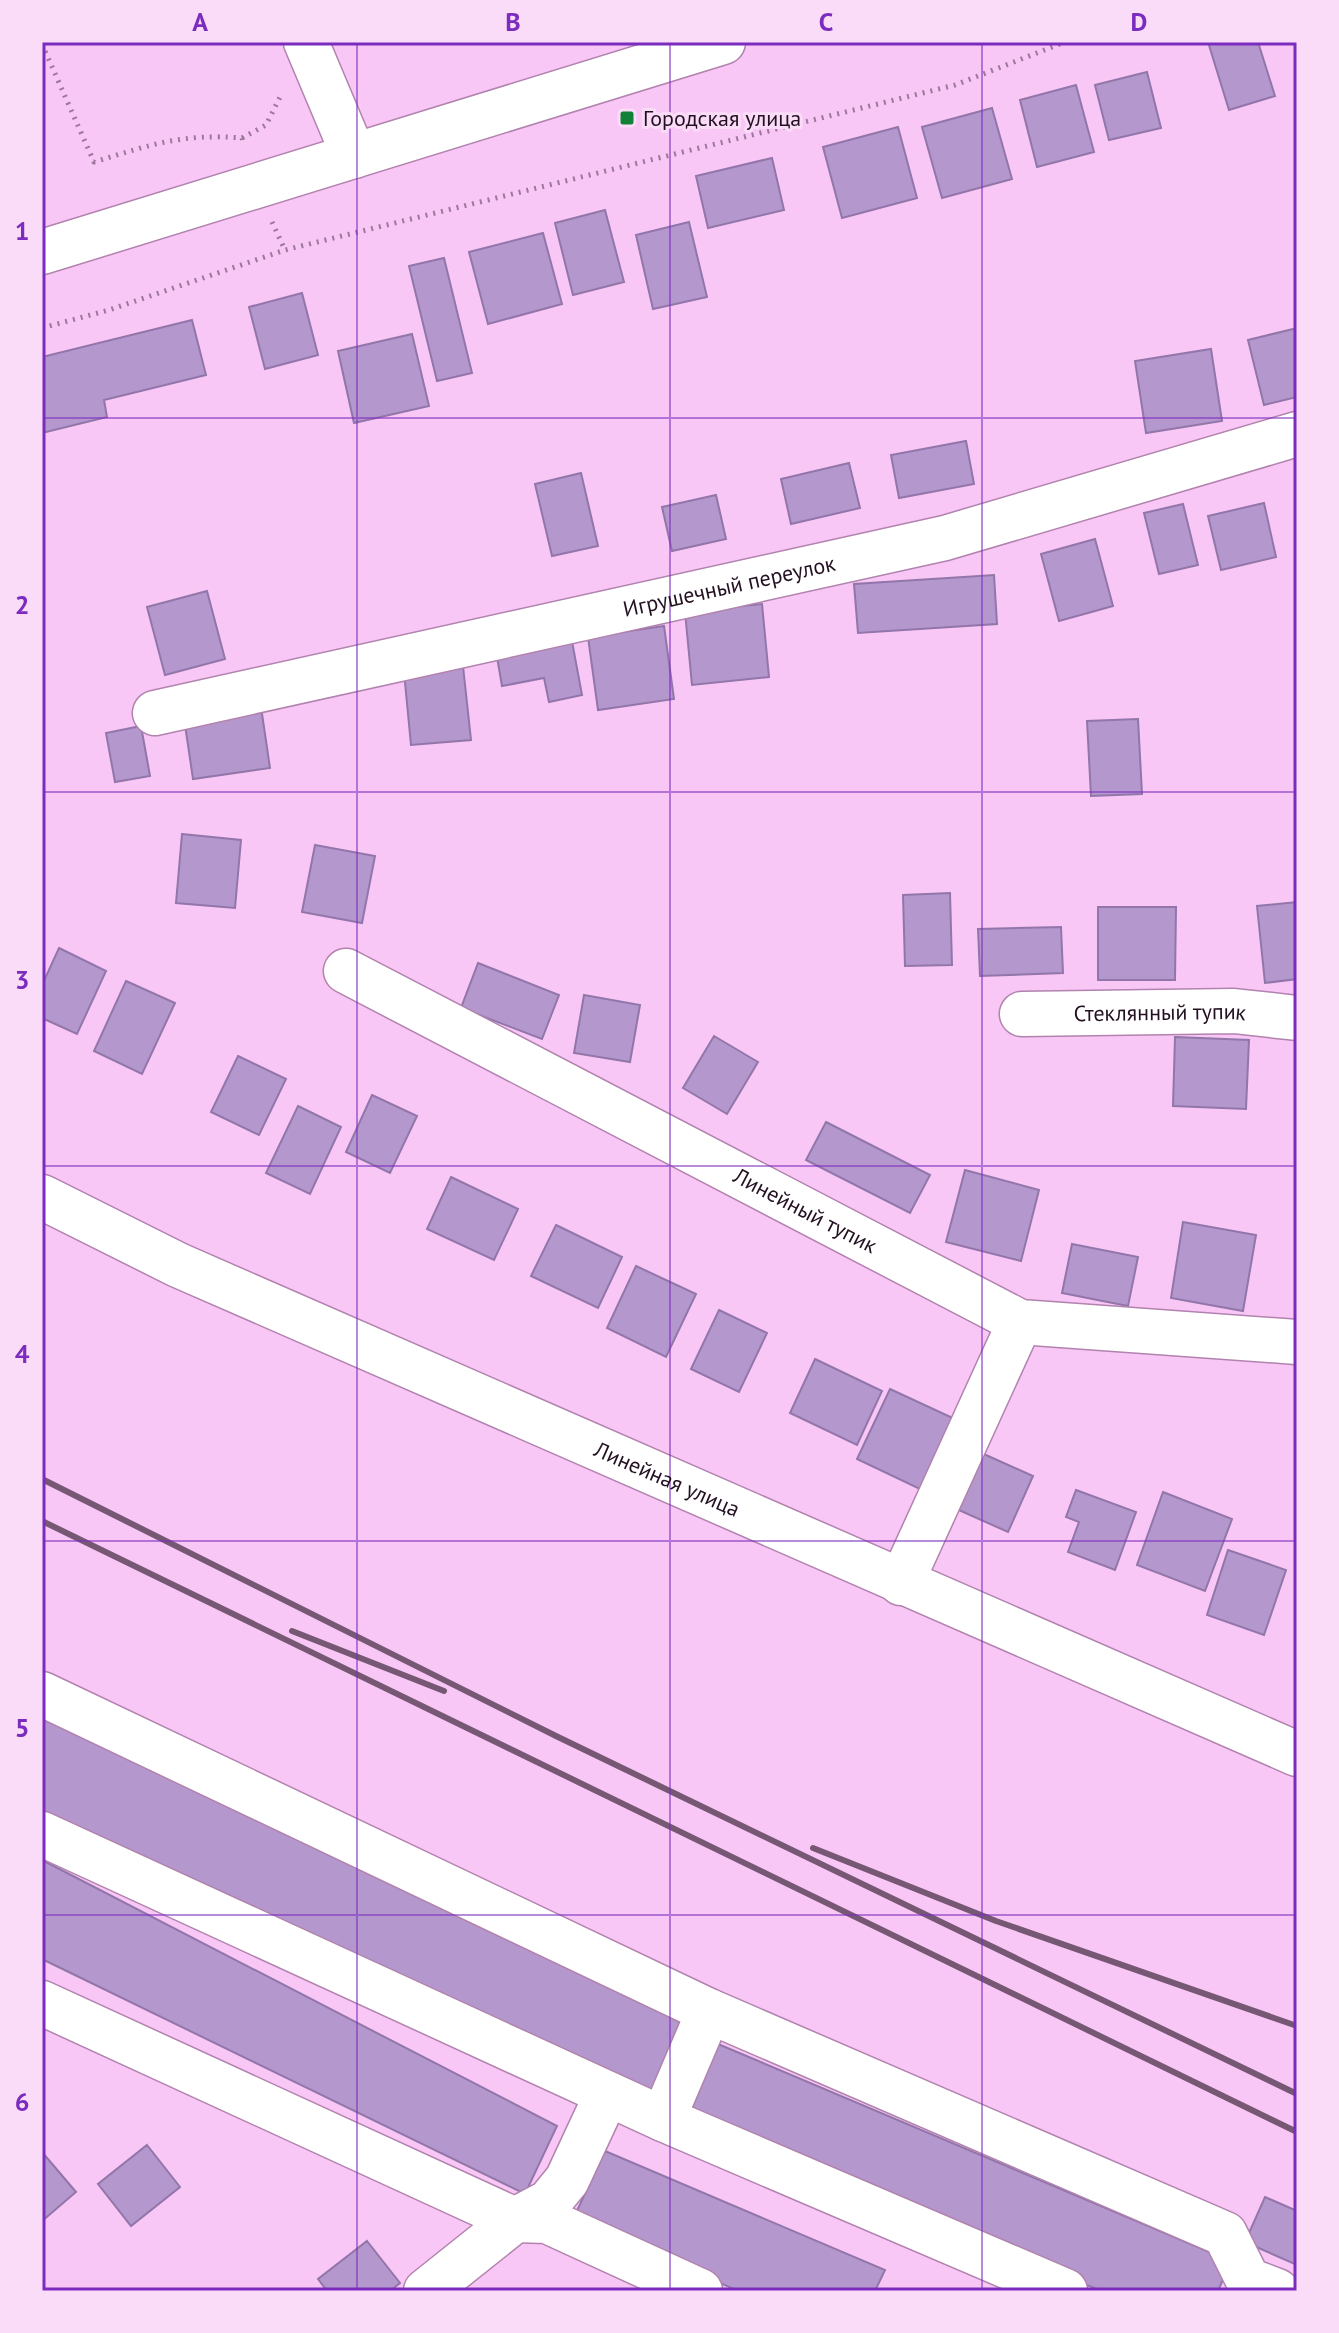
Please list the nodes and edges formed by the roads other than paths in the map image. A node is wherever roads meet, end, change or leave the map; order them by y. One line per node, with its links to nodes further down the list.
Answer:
1 (723, 42): 3 (street)
2 (307, 44): 3 (street)
3 (354, 156): 4 (street)
4 (42, 252)
5 (1297, 434): 6 (street, Игрушечный переулок)
6 (155, 713)
7 (346, 971): 11 (street, Линейный тупик)
8 (1022, 1014): 9 (street, Стеклянный тупик)
9 (1297, 1018)
10 (42, 1197): 13 (street, Линейная улица)
11 (1020, 1322): 12 (street, Линейный тупик); 13 (street)
12 (1297, 1342)
13 (901, 1583): 15 (street, Линейная улица)
14 (42, 1694): 18 (street)
15 (1297, 1754)
16 (42, 1834): 19 (street)
17 (42, 2003): 21 (street)
18 (709, 2011): 20 (street); 22 (street)
19 (607, 2094): 20 (street); 21 (street)
20 (663, 2119): 25 (street)
21 (515, 2220): 23 (street); 24 (street)
22 (1256, 2287)
23 (426, 2291)
24 (700, 2291)
25 (1065, 2291)

